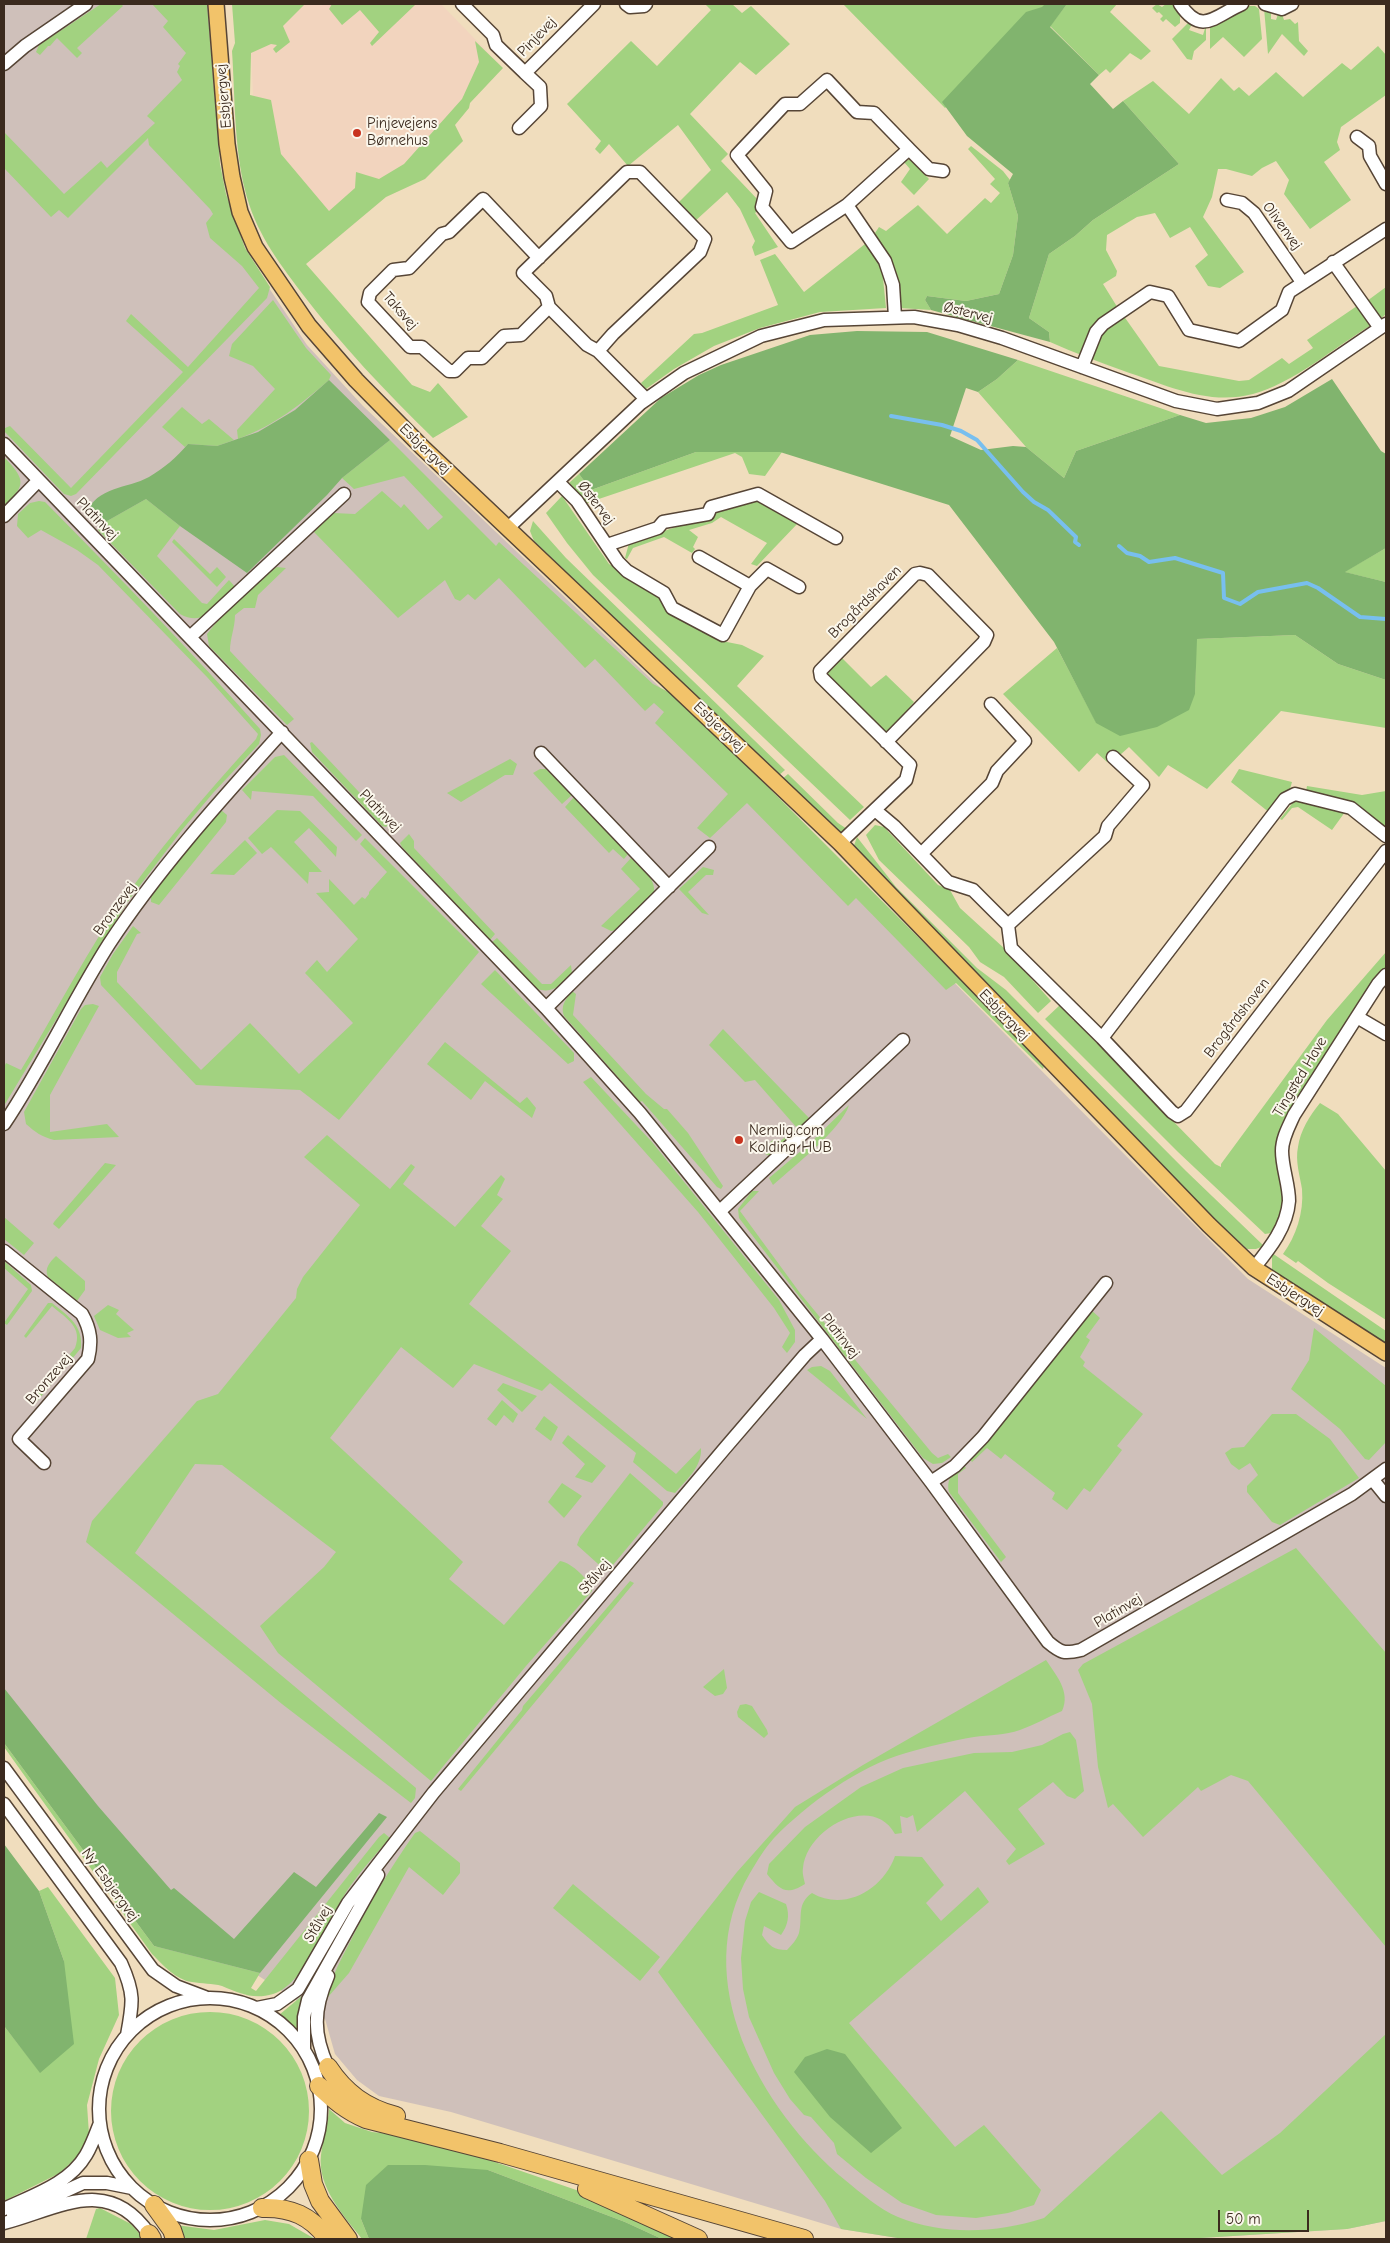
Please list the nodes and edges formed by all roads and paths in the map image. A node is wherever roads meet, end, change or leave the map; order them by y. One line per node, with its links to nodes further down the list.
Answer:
1 (86, 4): 11 (street)
2 (216, 4): 35 (main road, Esbjergvej)
3 (462, 4): 12 (street, Pinjevej)
4 (594, 4): 12 (street, Pinjevej)
5 (626, 4): 6 (street)
6 (646, 4)
7 (1180, 4): 8 (street)
8 (1242, 4)
9 (1265, 4): 10 (street)
10 (1292, 4)
11 (4, 64)
12 (525, 73): 13 (street, Pinjevej)
13 (519, 128)
14 (1357, 137): 17 (street)
15 (909, 150): 16 (street); 19 (street); 19 (street)
16 (943, 171)
17 (1386, 184)
18 (1228, 200): 23 (street, Olivenvej)
19 (847, 205): 25 (street)
20 (1386, 229): 22 (street)
21 (538, 258): 24 (street); 24 (street, Taksvej); 27 (street)
22 (1333, 262): 23 (street); 26 (street)
23 (1302, 282): 28 (street)
24 (549, 307): 27 (street)
25 (895, 317): 28 (street, Østervej); 29 (street, Østervej)
26 (1383, 326): 28 (street, Østervej)
27 (598, 351): 29 (street)
28 (1082, 367)
29 (646, 400): 32 (street, Østervej)
30 (4, 444): 31 (street, Platinvej)
31 (38, 481): 34 (street); 41 (street, Platinvej)
32 (558, 482): 35 (street, Østervej); 37 (street, Østervej)
33 (344, 494): 41 (street)
34 (4, 516)
35 (509, 527): 49 (main road, Esbjergvej)
36 (836, 538): 37 (street, Østervej)
37 (607, 545): 39 (street, Østervej)
38 (699, 557): 39 (street)
39 (750, 586): 40 (street, Østervej)
40 (799, 587)
41 (190, 637): 43 (street, Platinvej)
42 (991, 704): 52 (street)
43 (282, 732): 56 (street, Platinvej); 61 (street, Bronzevej)
44 (886, 742): 44 (street, Brogårdshaven); 47 (street, Brogårdshaven)
45 (541, 753): 53 (street)
46 (1113, 757): 54 (street)
47 (875, 810): 49 (street, Brogårdshaven); 52 (street)
48 (1386, 836): 59 (street)
49 (840, 843): 64 (main road, Esbjergvej)
50 (710, 847): 53 (street)
51 (1386, 850): 59 (street, Brogårdshaven)
52 (921, 854): 54 (street)
53 (669, 887): 56 (street)
54 (1008, 925): 59 (street, Brogårdshaven)
55 (1386, 975): 57 (street, Tingsted Have)
56 (546, 1008): 62 (street, Platinvej)
57 (1357, 1017): 58 (street); 64 (street, Tingsted Have)
58 (1386, 1034)
59 (1102, 1038)
60 (903, 1040): 62 (street)
61 (4, 1124)
62 (720, 1211): 66 (street, Platinvej)
63 (4, 1251): 68 (street, Bronzevej)
64 (1254, 1268): 67 (main road, Esbjergvej)
65 (1106, 1282): 71 (street)
66 (822, 1339): 71 (street, Platinvej); 75 (street, Stålvej)
67 (1386, 1353)
68 (44, 1463)
69 (1386, 1469): 70 (street, Platinvej)
70 (1373, 1480): 71 (street, Platinvej); 72 (street)
71 (932, 1482)
72 (1386, 1496)
73 (4, 1768): 77 (street, Ny Esbjergvej)
74 (4, 1804): 79 (street)
75 (398, 1840): 76 (street, Stålvej); 78 (street, Stålvej)
76 (345, 1931): 80 (street, Stålvej); 81 (street, Stålvej)
77 (209, 1998): 78 (street); 79 (street)
78 (257, 2008): 80 (street)
79 (127, 2035): 83 (street)
80 (304, 2050): 82 (street)
81 (328, 2067): 86 (highway)
82 (319, 2086): 84 (highway); 85 (street)
83 (100, 2123): 87 (street); 90 (street)
84 (500, 2153): 86 (highway); 96 (highway)
85 (310, 2160): 89 (street); 95 (highway)
86 (610, 2186): 97 (highway)
87 (132, 2188): 88 (street); 91 (street)
88 (154, 2205): 89 (street); 93 (highway)
89 (262, 2208): 94 (highway)
90 (4, 2209)
91 (4, 2221): 92 (street)
92 (151, 2237)
93 (175, 2239)
94 (328, 2239)
95 (348, 2239)
96 (698, 2239)
97 (804, 2239)

